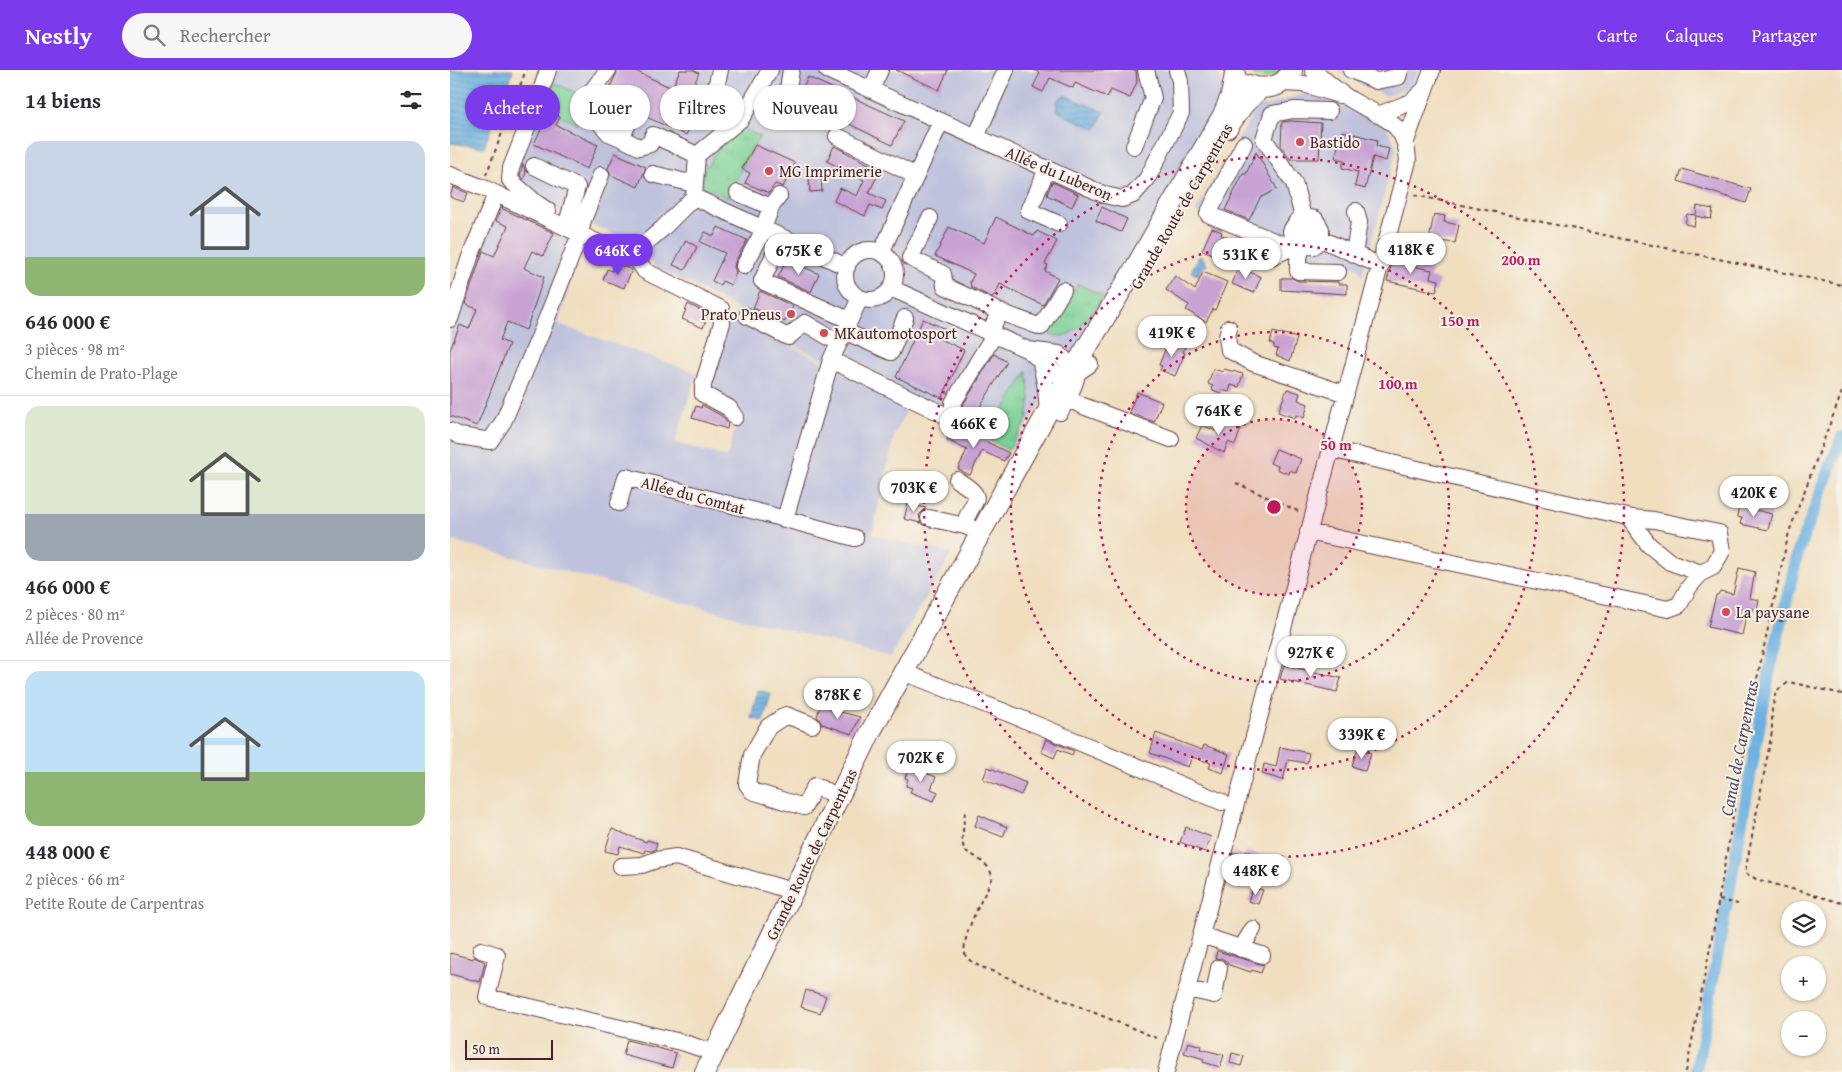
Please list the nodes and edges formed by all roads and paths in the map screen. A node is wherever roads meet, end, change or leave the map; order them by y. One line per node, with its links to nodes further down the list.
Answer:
1 (526, 70): 44 (path)
2 (548, 70): 51 (street)
3 (608, 70): 32 (street)
4 (720, 70): 18 (street)
5 (770, 70): 25 (street)
6 (791, 70): 19 (street)
7 (827, 70): 22 (street, Allée du Luberon)
8 (880, 70): 22 (street)
9 (1006, 70): 31 (street)
10 (1146, 70): 35 (street)
11 (1177, 70): 38 (street, Allée du Luberon)
12 (1313, 70): 23 (street)
13 (1351, 70): 14 (street)
14 (1400, 70)
15 (1432, 70): 20 (street)
16 (1234, 72): 21 (main road, Grande Route de Carpentras); 74 (main road, Grande Route de Carpentras)
17 (1287, 76): 21 (main road, Grande Route de Carpentras); 23 (street)
18 (717, 85)
19 (788, 85)
20 (1427, 86): 26 (street); 33 (street)
21 (1261, 88): 79 (main road, Grande Route de Carpentras)
22 (871, 90): 27 (street, Allée du Luberon)
23 (1348, 98): 26 (street)
24 (1329, 111): 53 (street)
25 (744, 114)
26 (1378, 115): 33 (street)
27 (941, 122): 31 (street, Allée du Luberon); 42 (street)
28 (625, 130): 32 (street)
29 (728, 130): 36 (street)
30 (837, 136): 42 (street)
31 (976, 137): 38 (street, Allée du Luberon)
32 (621, 138): 36 (street)
33 (1406, 141): 45 (street)
34 (1244, 144): 53 (street)
35 (1134, 146)
36 (697, 155): 43 (street)
37 (534, 166): 51 (street)
38 (1047, 168): 50 (street)
39 (653, 174): 43 (street)
40 (450, 175): 44 (street)
41 (601, 175): 51 (street)
42 (916, 176): 56 (street)
43 (695, 179): 47 (street)
44 (489, 191): 51 (street); 70 (street)
45 (1399, 192): 60 (street); 63 (path)
46 (738, 193): 52 (street)
47 (694, 197): 52 (street); 54 (street)
48 (1356, 211): 57 (street)
49 (930, 218): 67 (street)
50 (1059, 224)
51 (568, 228): 54 (street); 83 (street)
52 (762, 228): 59 (street); 61 (street)
53 (1303, 238): 57 (street); 58 (street); 62 (street)
54 (630, 250): 82 (street)
55 (776, 250): 72 (street)
56 (880, 253): 61 (street); 64 (street)
57 (1354, 254): 60 (street)
58 (1254, 258)
59 (744, 266)
60 (1380, 266): 81 (street)
61 (847, 267): 66 (street)
62 (1338, 272)
63 (1842, 284)
64 (892, 288): 66 (street); 73 (street)
65 (1063, 290): 67 (street)
66 (860, 298): 72 (street)
67 (1000, 312): 73 (street)
68 (747, 316): 72 (street)
69 (905, 318): 72 (street)
70 (450, 319)
71 (1229, 328): 81 (street)
72 (844, 331): 77 (street)
73 (992, 334): 75 (street); 77 (street)
74 (1094, 335): 76 (street); 79 (main road, Grande Route de Carpentras)
75 (1028, 350): 76 (street); 78 (street)
76 (1059, 354): 79 (street)
77 (831, 360): 91 (street)
78 (1041, 362): 79 (street); 79 (street)
79 (1069, 387): 84 (street); 93 (main road, Grande Route de Carpentras); 96 (main road, Grande Route de Carpentras)
80 (1842, 392): 97 (path)
81 (1346, 394): 85 (street)
82 (735, 417)
83 (450, 432)
84 (1171, 439)
85 (1330, 449): 89 (street); 92 (street)
86 (957, 480): 93 (street)
87 (1236, 483): 92 (path)
88 (619, 503): 91 (street, Allée du Comtat)
89 (1628, 517): 95 (street); 95 (street)
90 (929, 518): 93 (street)
91 (785, 520): 94 (street, Allée du Comtat)
92 (1310, 524): 95 (street); 111 (street)
93 (973, 529): 96 (main road, Grande Route de Carpentras)
94 (855, 538)
95 (1701, 573)
96 (952, 586): 99 (main road, Grande Route de Carpentras)
97 (1770, 619): 98 (path); 107 (path)
98 (1786, 622)
99 (903, 672): 102 (main road, Grande Route de Carpentras); 103 (street)
100 (1842, 694): 108 (path)
101 (812, 725): 102 (street)
102 (838, 796): 106 (main road, Grande Route de Carpentras)
103 (1222, 802)
104 (965, 812): 117 (path)
105 (621, 866): 106 (street)
106 (792, 891): 118 (main road, Grande Route de Carpentras)
107 (1719, 900): 109 (path); 121 (path)
108 (1842, 903)
109 (1738, 904)
110 (1253, 929): 112 (street)
111 (1200, 935): 112 (street); 116 (street)
112 (1241, 948): 114 (street)
113 (481, 950): 118 (street)
114 (1262, 955)
115 (1219, 968): 116 (street)
116 (1187, 989): 117 (street)
117 (1173, 1044): 120 (street)
118 (714, 1053): 119 (main road, Grande Route de Carpentras)
119 (705, 1072)
120 (1166, 1072)
121 (1686, 1072)

